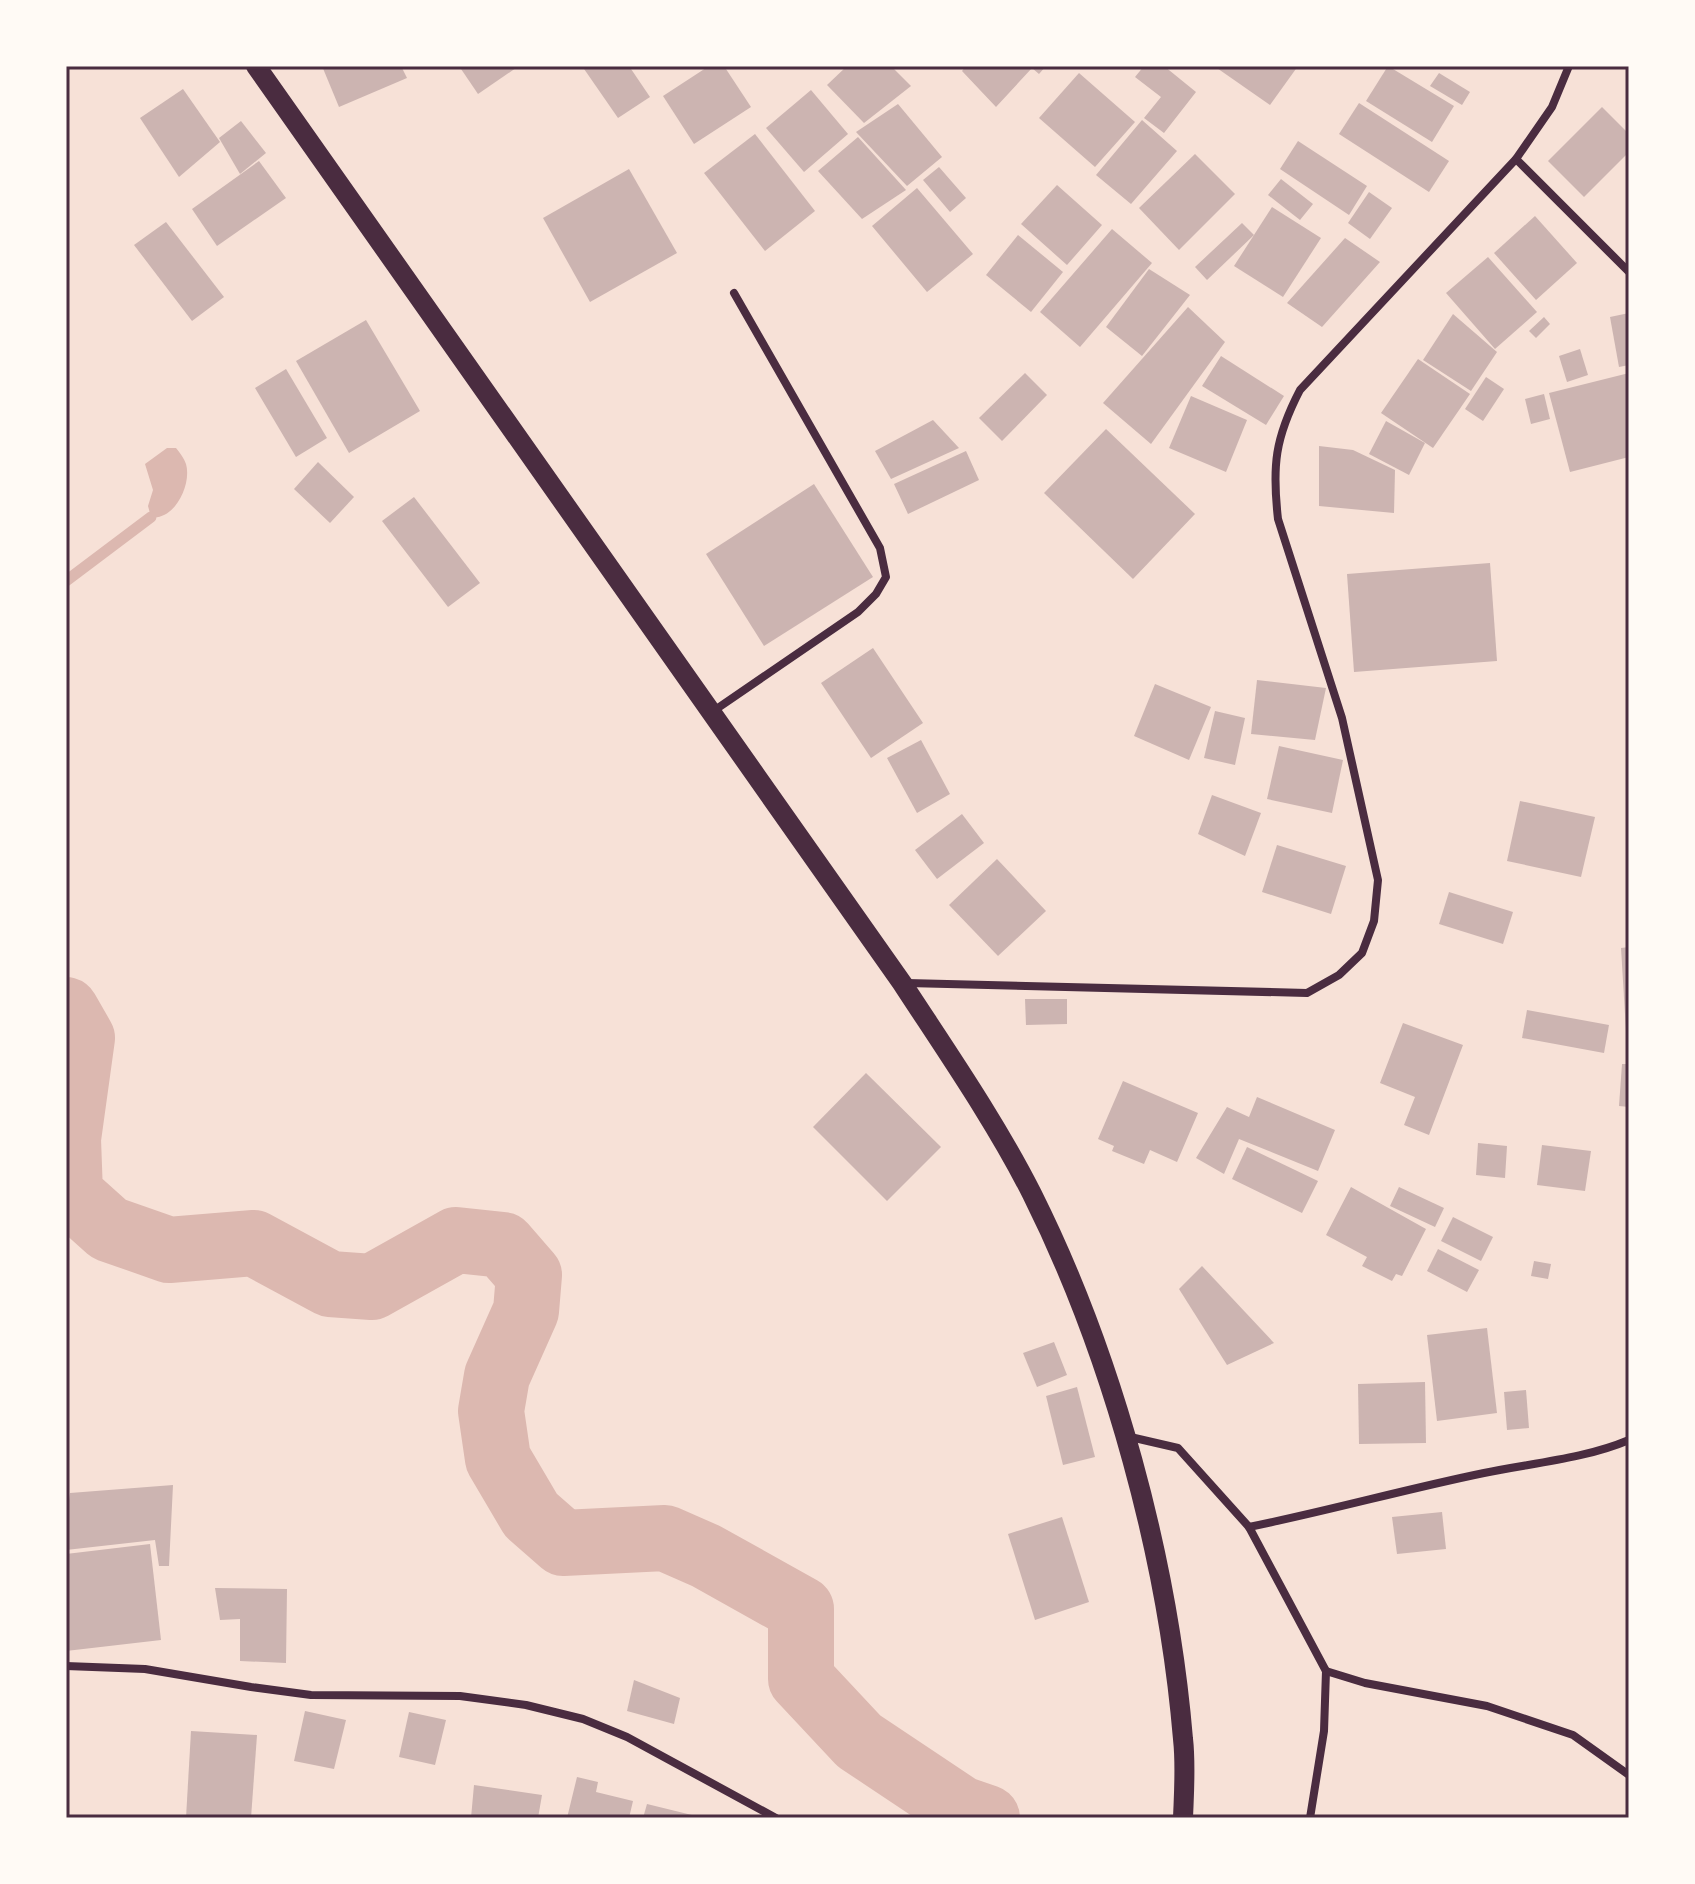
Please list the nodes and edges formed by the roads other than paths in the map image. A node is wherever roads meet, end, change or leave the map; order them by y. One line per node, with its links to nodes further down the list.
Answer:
1 (256, 66): 6 (main road)
2 (1569, 66): 3 (street)
3 (1516, 159): 4 (street); 7 (street)
4 (1629, 272)
5 (734, 293): 6 (street)
6 (711, 713): 7 (main road)
7 (902, 983): 8 (main road)
8 (1124, 1436): 10 (street); 15 (main road)
9 (1629, 1440): 10 (street)
10 (1249, 1527): 12 (street)
11 (66, 1666): 14 (street)
12 (1326, 1671): 13 (street); 16 (street)
13 (1629, 1775)
14 (776, 1818)
15 (1183, 1818)
16 (1310, 1818)

